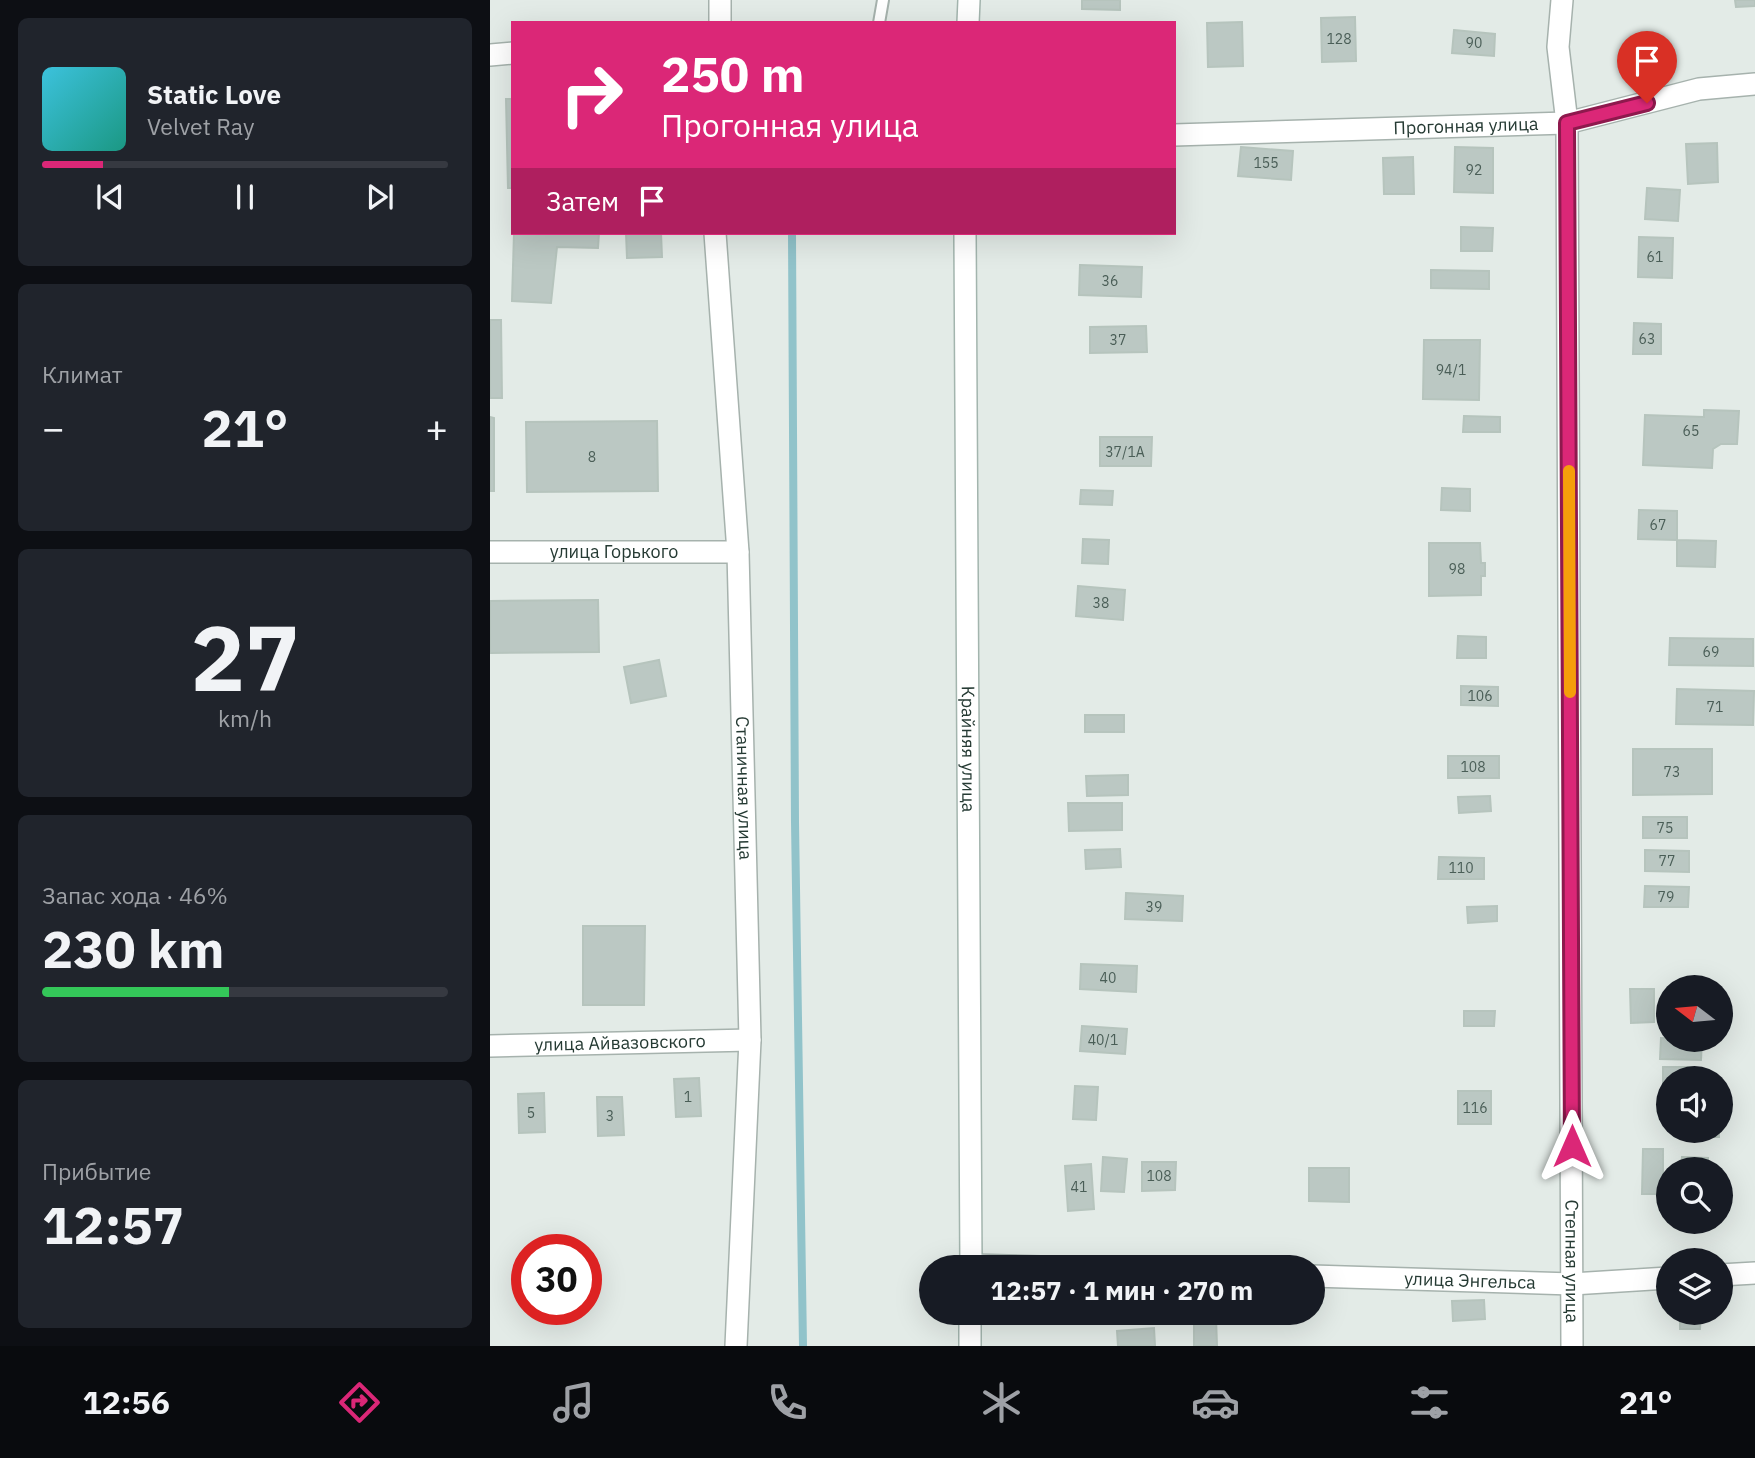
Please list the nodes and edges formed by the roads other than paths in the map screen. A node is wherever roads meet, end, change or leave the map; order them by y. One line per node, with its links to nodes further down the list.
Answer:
1 (720, 0): 5 (street)
2 (883, 0): 6 (lane)
3 (969, 0): 7 (street)
4 (1562, 0): 11 (street, Степная улица)
5 (720, 21)
6 (879, 21)
7 (968, 21)
8 (511, 53): 9 (street)
9 (490, 55)
10 (1755, 84): 11 (street, Прогонная улица)
11 (1567, 123): 12 (street, Прогонная улица); 24 (street, Степная улица)
12 (1176, 135)
13 (715, 235): 16 (street, Станичная улица)
14 (965, 235): 19 (street, Крайняя улица)
15 (490, 551): 16 (street, улица Горького)
16 (738, 552): 17 (street, Станичная улица)
17 (750, 1040): 18 (street, улица Айвазовского); 26 (street, Станичная улица)
18 (490, 1046)
19 (971, 1255)
20 (1755, 1273): 21 (street)
21 (1733, 1274)
22 (1325, 1276): 24 (street, улица Энгельса)
23 (1656, 1279): 24 (street, улица Энгельса)
24 (1572, 1284): 28 (street, Степная улица)
25 (970, 1325): 27 (street)
26 (736, 1346)
27 (970, 1346)
28 (1572, 1346)

